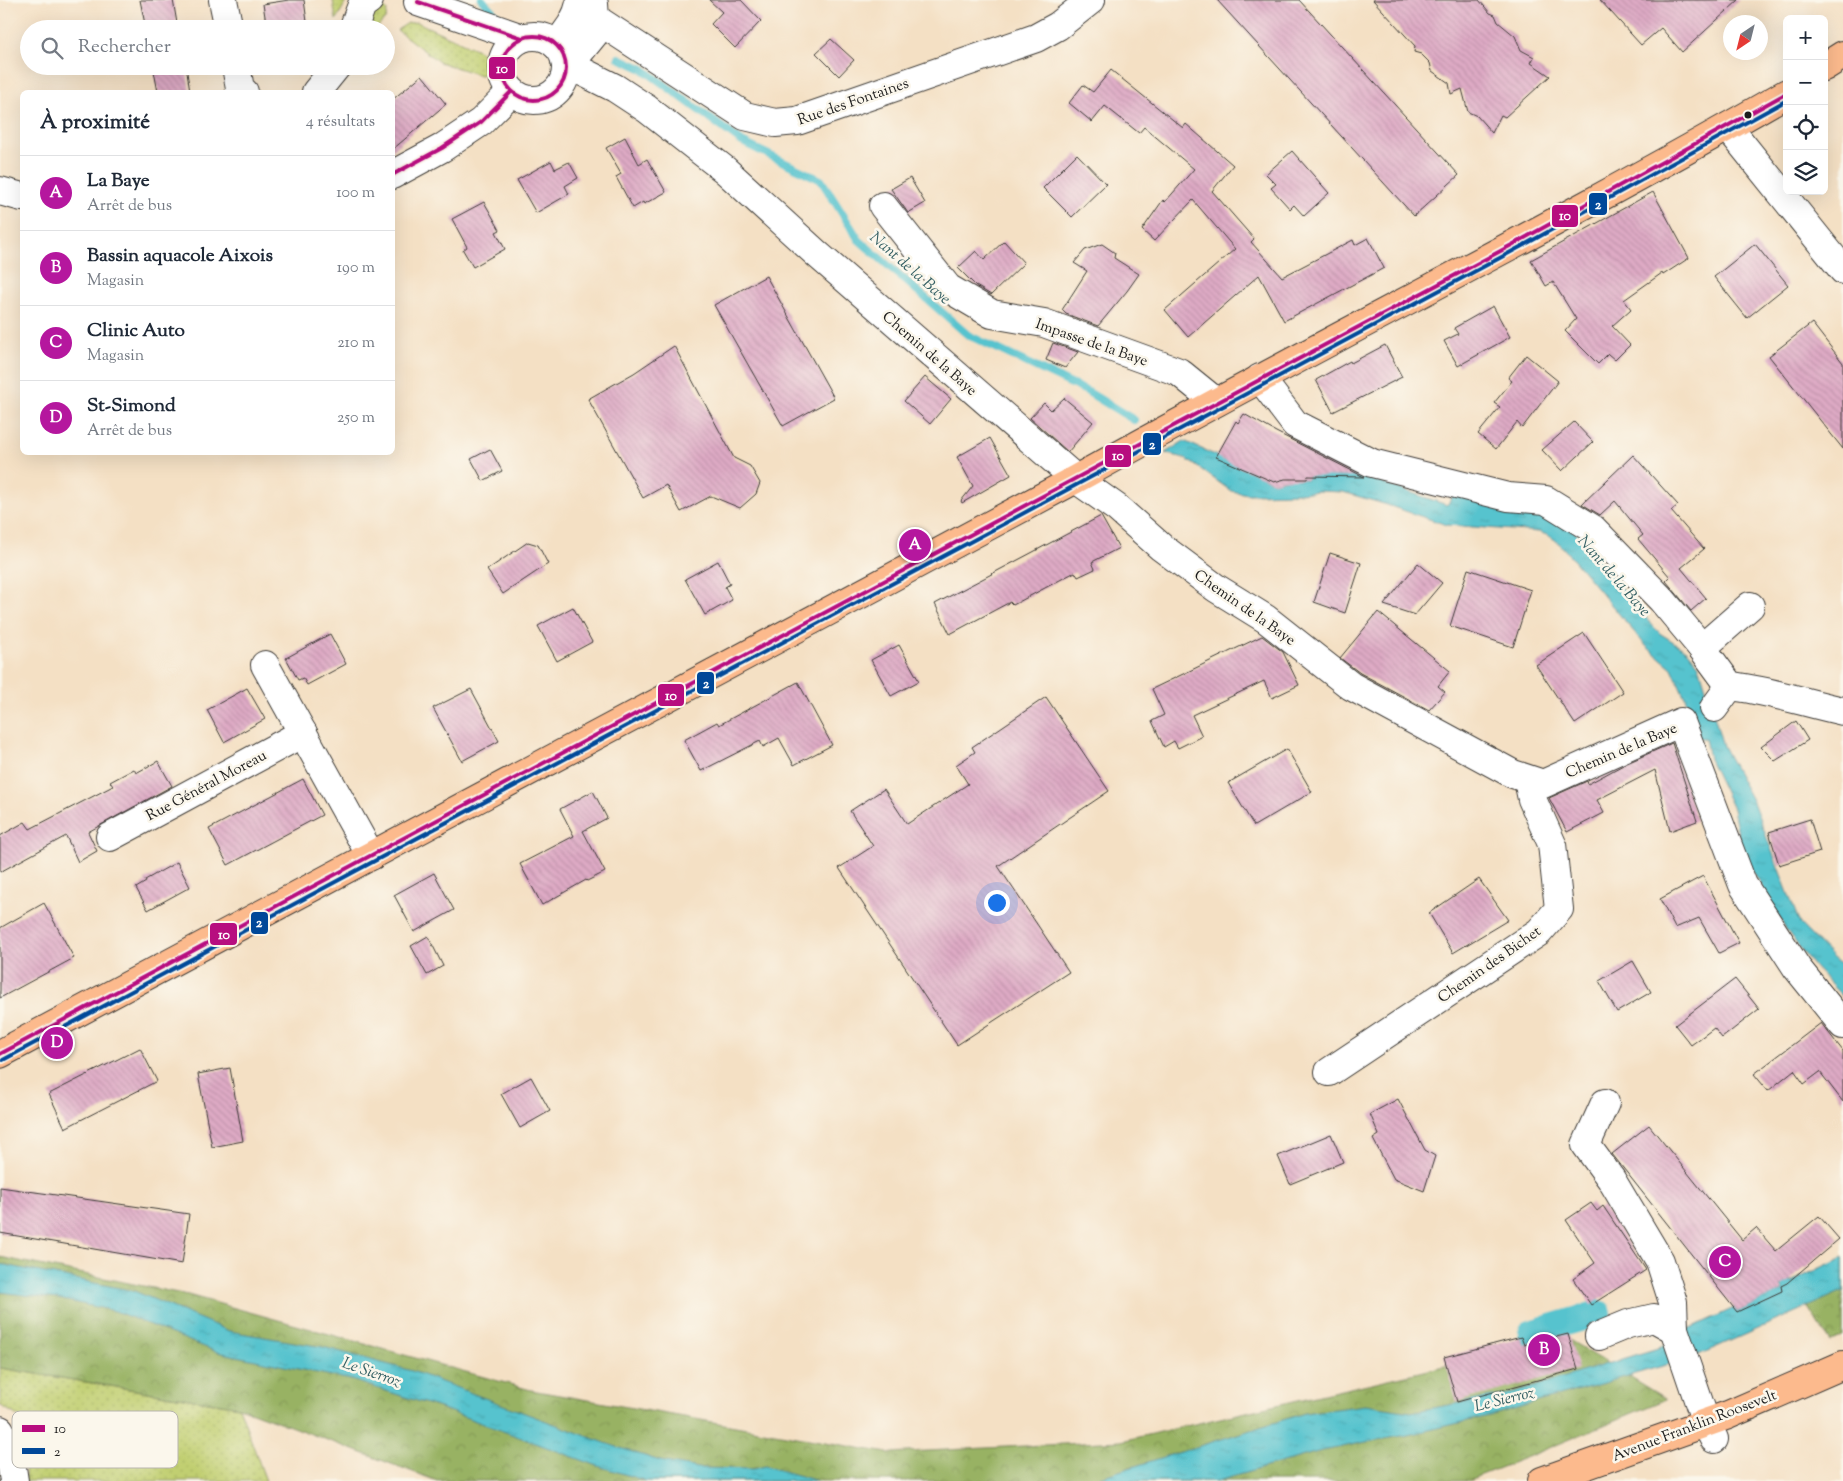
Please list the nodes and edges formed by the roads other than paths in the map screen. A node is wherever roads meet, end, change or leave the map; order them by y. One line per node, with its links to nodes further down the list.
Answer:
1 (223, 0): 6 (street)
2 (369, 0): 7 (street)
3 (1091, 0): 5 (street, Rue des Fontaines)
4 (417, 1): 8 (street)
5 (592, 13): 10 (street); 16 (street, Chemin de la Baye)
6 (227, 20)
7 (356, 20)
8 (513, 47): 10 (street); 19 (street)
9 (1843, 55): 11 (main road)
10 (562, 58): 16 (street, Chemin de la Baye); 21 (street)
11 (1828, 64)
12 (1843, 65): 13 (main road)
13 (1828, 72)
14 (238, 75): 17 (street)
15 (330, 75): 18 (street)
16 (615, 88): 21 (street); 30 (street, Chemin de la Baye)
17 (241, 90)
18 (318, 90)
19 (512, 92): 21 (street); 23 (street)
20 (1783, 95): 22 (main road)
21 (550, 96)
22 (1728, 127): 27 (street); 28 (main road)
23 (395, 173)
24 (0, 191): 25 (street)
25 (20, 196)
26 (883, 206): 29 (street, Impasse de la Baye)
27 (1843, 270)
28 (1260, 378): 29 (main road); 32 (street)
29 (1216, 402): 30 (main road)
30 (1076, 480): 38 (street, Chemin de la Baye); 40 (main road)
31 (1750, 606): 32 (street)
32 (1702, 648): 34 (street)
33 (265, 665): 37 (street)
34 (1730, 686): 35 (street); 36 (street)
35 (1714, 708)
36 (1843, 711)
37 (303, 732): 39 (street, Rue Général Moreau); 40 (street)
38 (1528, 780): 41 (street, Chemin de la Baye); 43 (street, Chemin des Bichet)
39 (110, 837)
40 (371, 856): 42 (main road)
41 (1843, 1025)
42 (0, 1054)
43 (1329, 1072)
44 (1605, 1103): 45 (street)
45 (1674, 1329): 46 (street); 50 (street)
46 (1599, 1336)
47 (1843, 1365): 50 (main road, Avenue Franklin Roosevelt)
48 (1843, 1386): 50 (main road, Avenue Franklin Roosevelt)
49 (0, 1430): 52 (street)
50 (1710, 1431): 54 (main road, Avenue Franklin Roosevelt); 55 (main road, Avenue Franklin Roosevelt)
51 (12, 1468): 53 (street)
52 (12, 1468)
53 (14, 1481)
54 (1542, 1481)
55 (1598, 1481)

